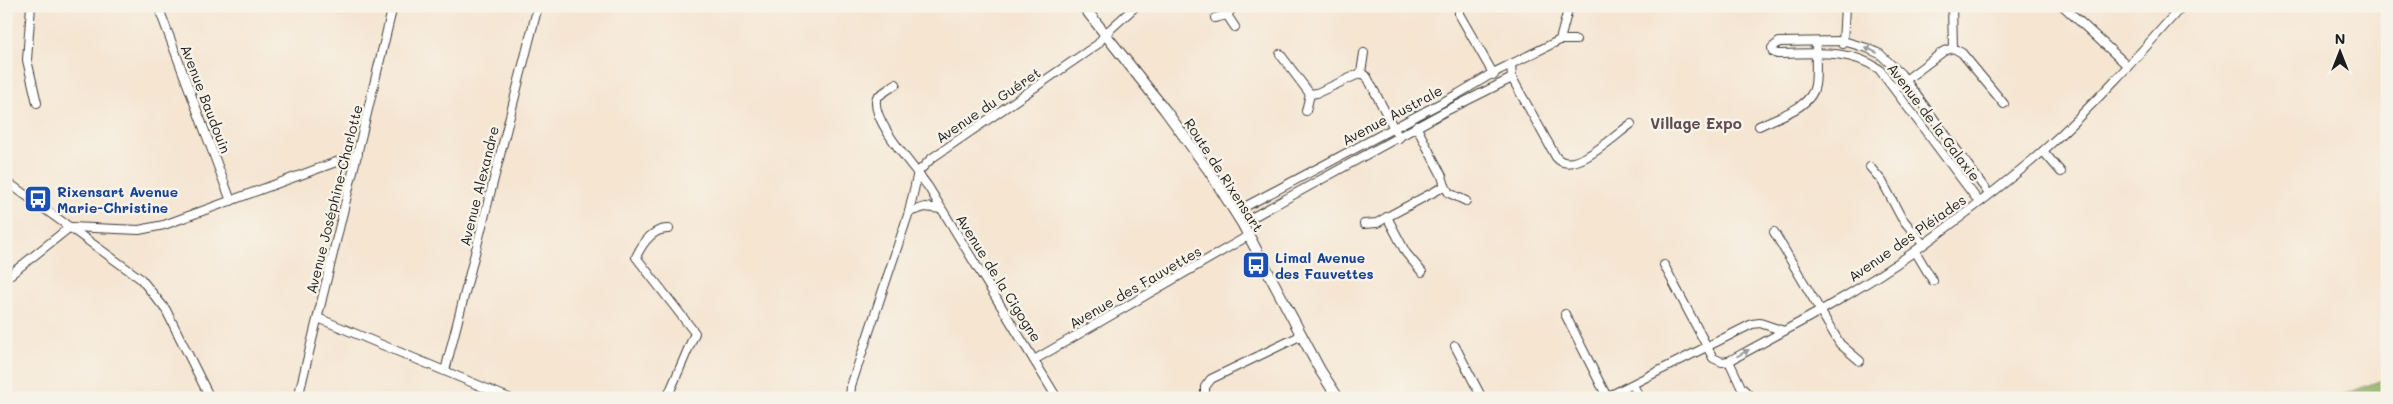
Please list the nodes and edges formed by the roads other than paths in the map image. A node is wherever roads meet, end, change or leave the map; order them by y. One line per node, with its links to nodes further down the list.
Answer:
1 (31, 6): 37 (street)
2 (158, 6): 54 (street, Avenue Baudouin)
3 (393, 6): 47 (street, Avenue Joséphine-Charlotte)
4 (538, 6): 83 (street, Avenue Alexandre)
5 (1082, 6): 17 (street, Route de Rixensart)
6 (1136, 6): 17 (street, Avenue du Guéret)
7 (1234, 6): 14 (street)
8 (1459, 6): 29 (street)
9 (1569, 6): 18 (street)
10 (1846, 6): 20 (street)
11 (1952, 6): 22 (street)
12 (2063, 6): 28 (street)
13 (2182, 6): 28 (street, Avenue des Pléiades)
14 (1227, 15): 15 (street); 16 (street)
15 (1215, 18)
16 (1235, 27)
17 (1104, 34): 49 (street, Avenue du Guéret); 59 (street, Route de Rixensart)
18 (1560, 40): 19 (street, Avenue Australe); 27 (street, Avenue Australe)
19 (1576, 40)
20 (1843, 41): 21 (street, Avenue de la Galaxie); 26 (street); 32 (street, Avenue de la Galaxie, one-way to 20)
21 (1816, 42): 25 (street); 25 (street, Avenue de la Galaxie)
22 (1953, 48): 32 (street); 38 (street)
23 (1364, 53): 30 (street)
24 (1280, 54): 36 (street)
25 (1815, 54): 26 (street, Avenue de la Galaxie); 43 (street)
26 (1842, 54): 35 (street, Avenue de la Galaxie)
27 (1511, 64): 29 (street, Avenue Australe); 31 (street)
28 (2128, 66): 46 (street, Avenue des Pléiades)
29 (1493, 72): 33 (street); 40 (street, Avenue Australe)
30 (1361, 73): 36 (street); 42 (street)
31 (1512, 78): 33 (street, Avenue Australe); 41 (street)
32 (1906, 81): 35 (street); 53 (street, Avenue de la Galaxie)
33 (1498, 83): 44 (street, Avenue Australe)
34 (896, 84): 49 (street, Avenue de la Cigogne)
35 (1895, 88): 56 (street, Avenue de la Galaxie)
36 (1310, 94): 39 (street)
37 (37, 103)
38 (2004, 104)
39 (1306, 111)
40 (1412, 117): 42 (street, Avenue Australe); 44 (street)
41 (1631, 124)
42 (1394, 126): 45 (street); 59 (street, Avenue Australe)
43 (1759, 126)
44 (1417, 128): 45 (street, Avenue Australe); 52 (street)
45 (1400, 138): 61 (street, Avenue Australe)
46 (2043, 151): 50 (street); 53 (street, Avenue des Pléiades)
47 (358, 154): 54 (street); 75 (street, Avenue Joséphine-Charlotte)
48 (1870, 167): 67 (street)
49 (918, 172): 57 (street, Avenue de la Cigogne); 58 (street)
50 (2061, 172)
51 (6, 181): 63 (street)
52 (1445, 186): 55 (street); 60 (street)
53 (1989, 194): 56 (street, Avenue des Pléiades)
54 (231, 201): 63 (street)
55 (1466, 201)
56 (1978, 202): 67 (street, Avenue des Pléiades)
57 (941, 209): 58 (street); 80 (street, Avenue de la Cigogne)
58 (909, 212): 90 (street)
59 (1235, 212): 61 (street, Route de Rixensart)
60 (1387, 217): 62 (street); 70 (street)
61 (1242, 223): 66 (street, Route de Rixensart)
62 (1364, 224)
63 (70, 227): 71 (street); 86 (street)
64 (669, 228): 89 (street)
65 (1774, 232): 73 (street)
66 (1248, 236): 77 (street, Route de Rixensart); 80 (street, Avenue des Fauvettes)
67 (1923, 244): 68 (street, Avenue des Pléiades)
68 (1915, 251): 72 (street); 73 (street, Avenue des Pléiades)
69 (1664, 265): 79 (street)
70 (1422, 272)
71 (6, 278)
72 (1933, 281)
73 (1821, 310): 76 (street, Avenue des Pléiades); 82 (street)
74 (1565, 314): 85 (street)
75 (318, 318): 83 (street); 87 (street, Avenue Joséphine-Charlotte)
76 (1784, 331): 79 (street); 81 (street, Avenue des Pléiades, one-way to 76)
77 (1302, 334): 92 (street); 93 (street, Route de Rixensart)
78 (1455, 346): 94 (street)
79 (1708, 346): 81 (street); 84 (street)
80 (1034, 360): 91 (street, Avenue de la Cigogne)
81 (1729, 361): 96 (street)
82 (1860, 361)
83 (445, 371): 88 (street)
84 (1633, 384): 85 (street); 95 (street)
85 (1606, 397)
86 (210, 398)
87 (298, 398)
88 (509, 398)
89 (667, 398)
90 (850, 398)
91 (1057, 398)
92 (1205, 398)
93 (1338, 398)
94 (1482, 398)
95 (1640, 398)
96 (1752, 398)

